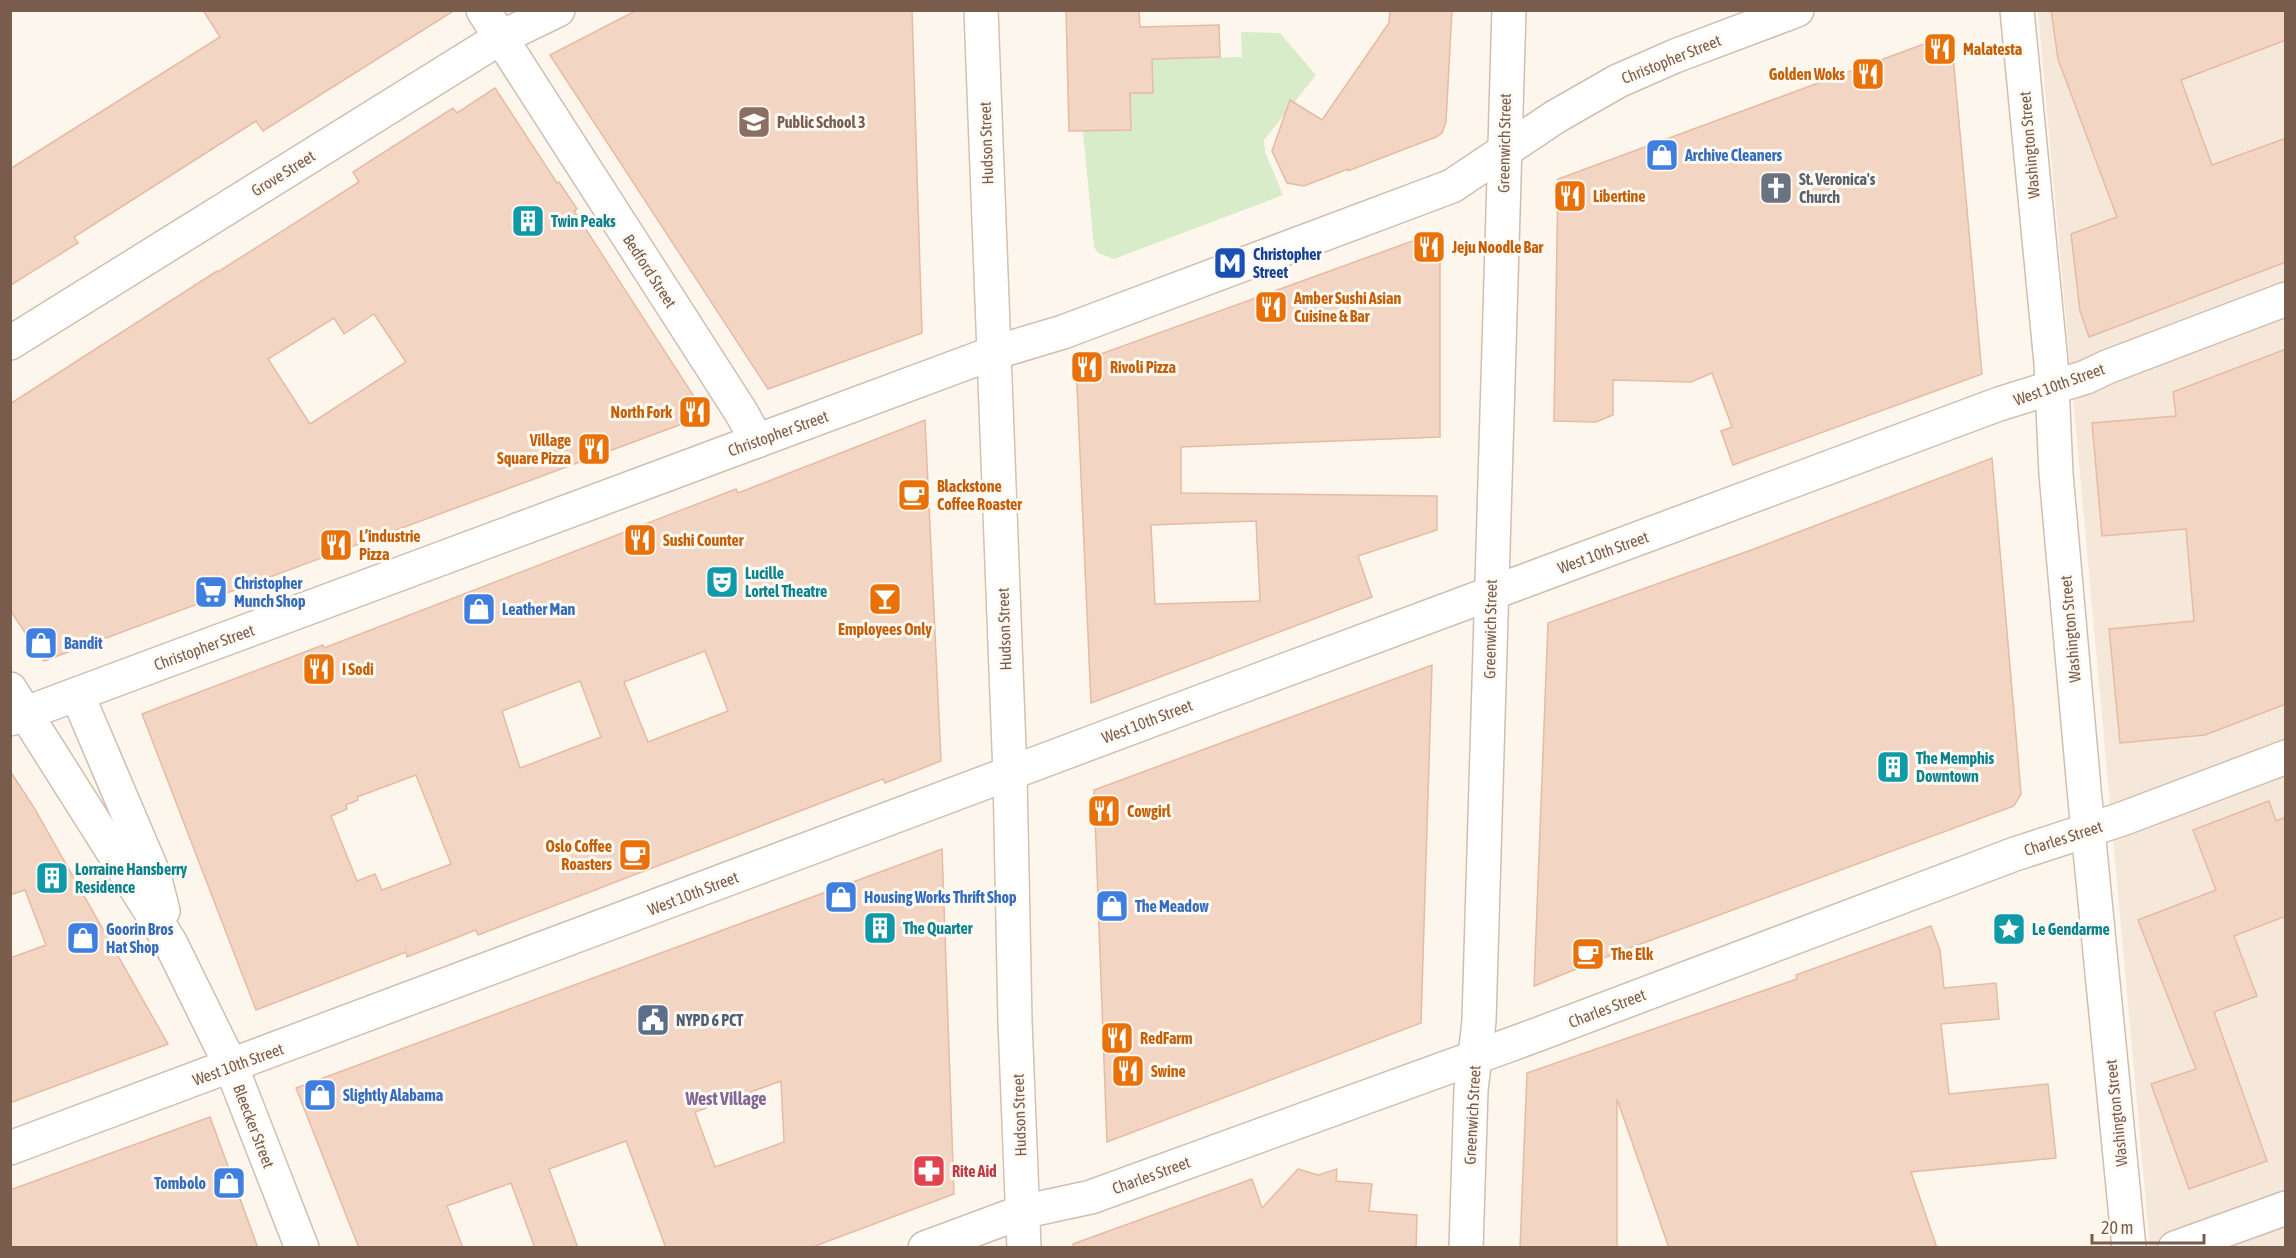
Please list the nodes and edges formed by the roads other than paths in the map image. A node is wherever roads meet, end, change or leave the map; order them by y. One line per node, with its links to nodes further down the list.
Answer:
1 (483, 10): 7 (street, Bedford Street)
2 (558, 10): 7 (street, Grove Street)
3 (981, 10): 11 (street, Hudson Street)
4 (1509, 10): 8 (street, Greenwich Street)
5 (1797, 10): 8 (street, Christopher Street)
6 (2017, 10): 12 (street, Washington Street)
7 (500, 38): 10 (street, Grove Street); 13 (street, Bedford Street)
8 (1504, 150): 11 (street, Christopher Street); 14 (street, Greenwich Street)
9 (2286, 299): 12 (street, West 10th Street)
10 (10, 343)
11 (993, 353): 13 (street, Christopher Street); 18 (street, Hudson Street)
12 (2051, 388): 14 (street, West 10th Street); 19 (street, Washington Street)
13 (757, 441): 15 (street, Christopher Street)
14 (1490, 594): 18 (street, West 10th Street); 21 (street, Greenwich Street)
15 (77, 694): 16 (street, Christopher Street); 20 (street, Bleecker Street)
16 (16, 707): 20 (street, Bleecker Street)
17 (2286, 757): 19 (street, Charles Street)
18 (1010, 775): 22 (street, West 10th Street); 25 (street, Hudson Street)
19 (2089, 830): 21 (street, Charles Street); 30 (street, Washington Street)
20 (170, 942): 22 (street, Bleecker Street)
21 (1475, 1057): 25 (street, Charles Street); 29 (street, Greenwich Street)
22 (231, 1066): 23 (street, West 10th Street); 26 (street, Bleecker Street)
23 (10, 1148)
24 (2286, 1208): 31 (street)
25 (1023, 1212): 27 (street, Charles Street); 28 (street, Hudson Street)
26 (302, 1248)
27 (925, 1248)
28 (1024, 1248)
29 (1466, 1248)
30 (2129, 1248)
31 (2175, 1248)

